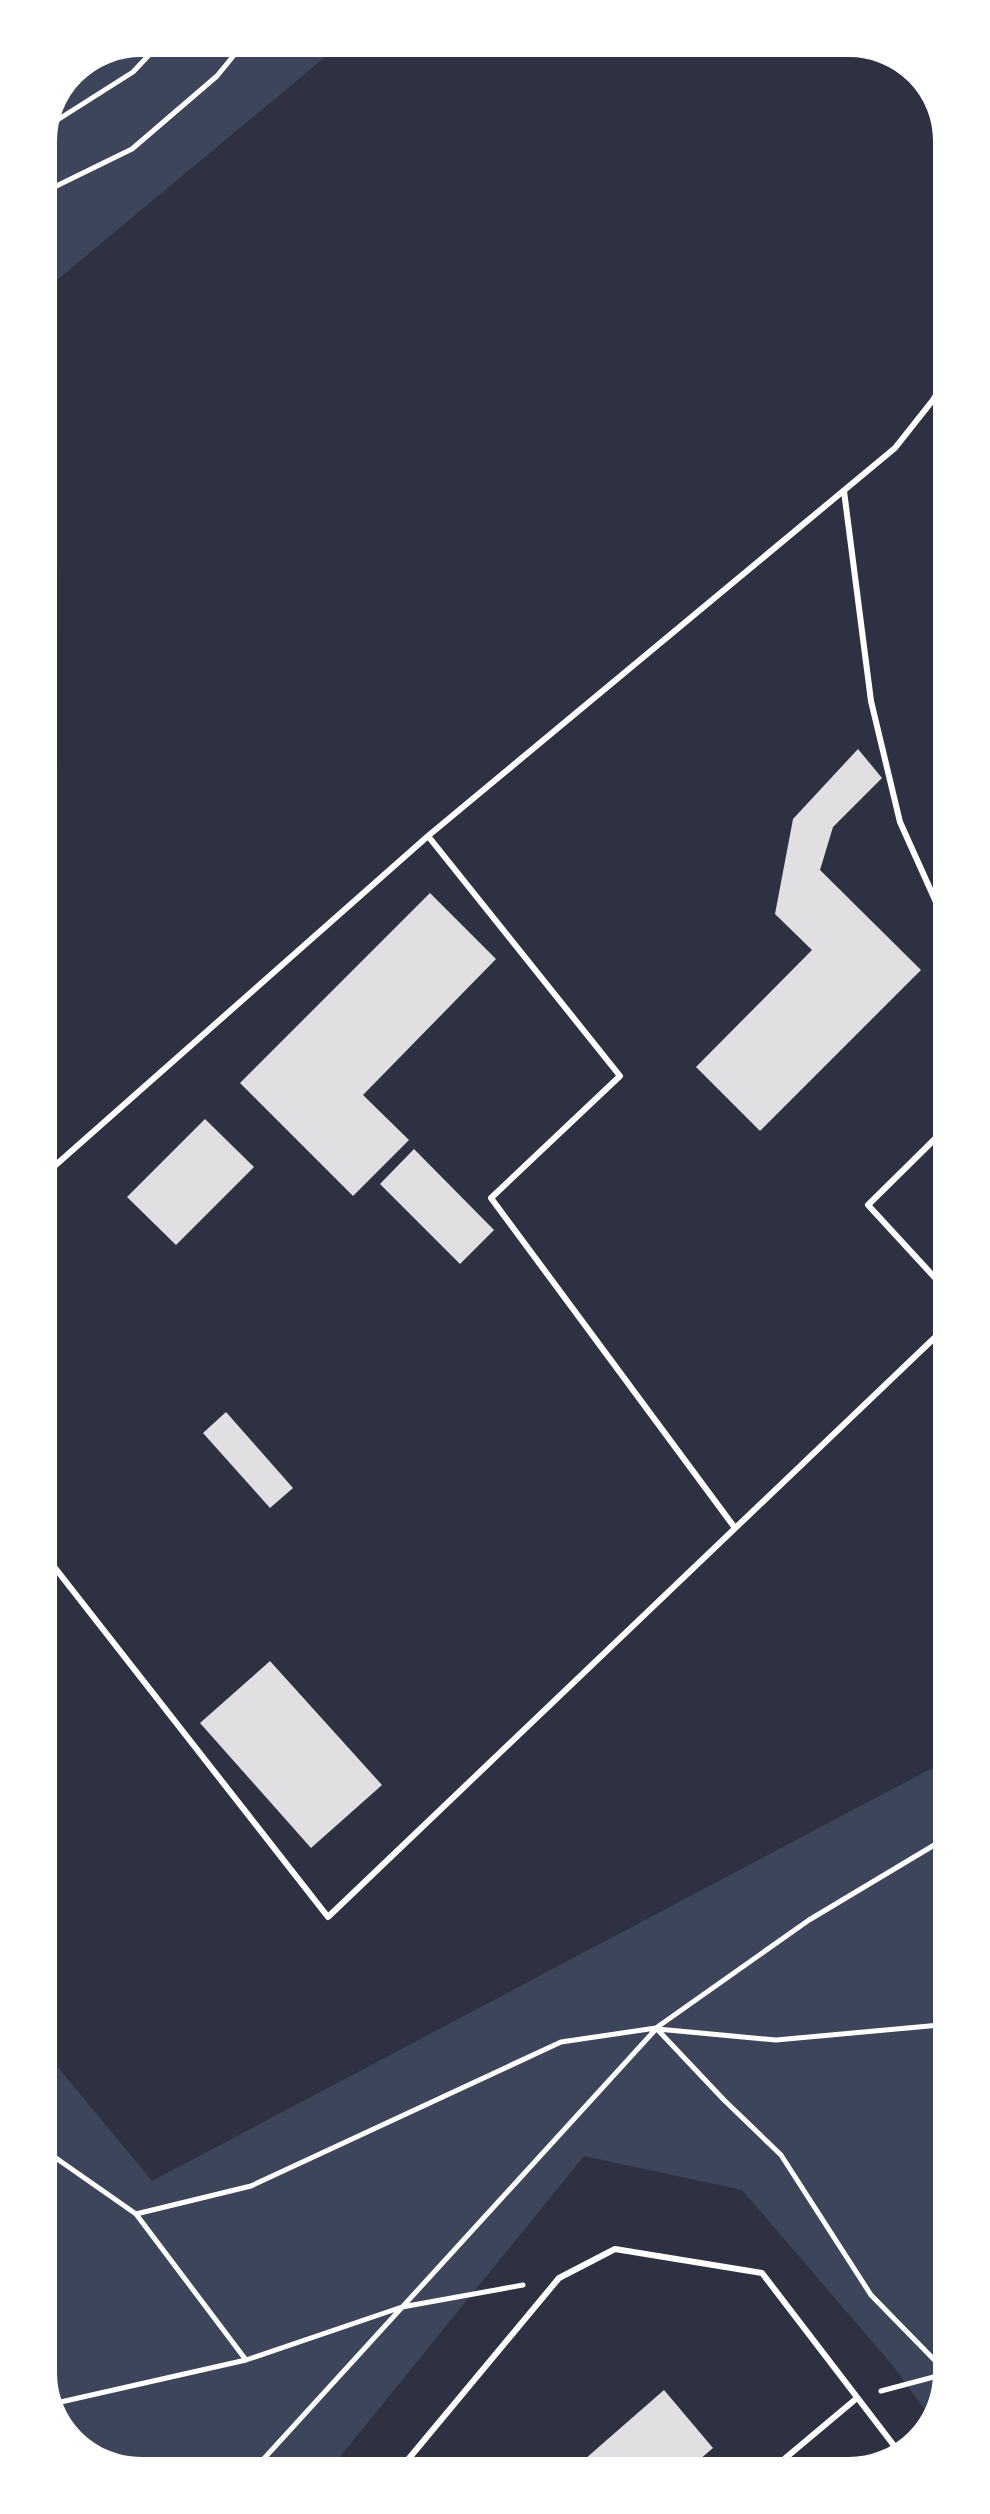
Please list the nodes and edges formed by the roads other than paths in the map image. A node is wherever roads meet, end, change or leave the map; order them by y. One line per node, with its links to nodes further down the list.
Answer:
1 (938, 392): 2 (lane)
2 (844, 491): 3 (lane); 4 (lane)
3 (428, 836): 6 (lane); 9 (lane)
4 (938, 907)
5 (938, 1136): 7 (lane)
6 (52, 1168)
7 (938, 1281)
8 (938, 1334): 9 (lane)
9 (735, 1528): 10 (lane)
10 (52, 1564)
11 (857, 2398): 12 (lane); 13 (lane); 14 (lane)
12 (896, 2448)
13 (406, 2462)
14 (781, 2462)

